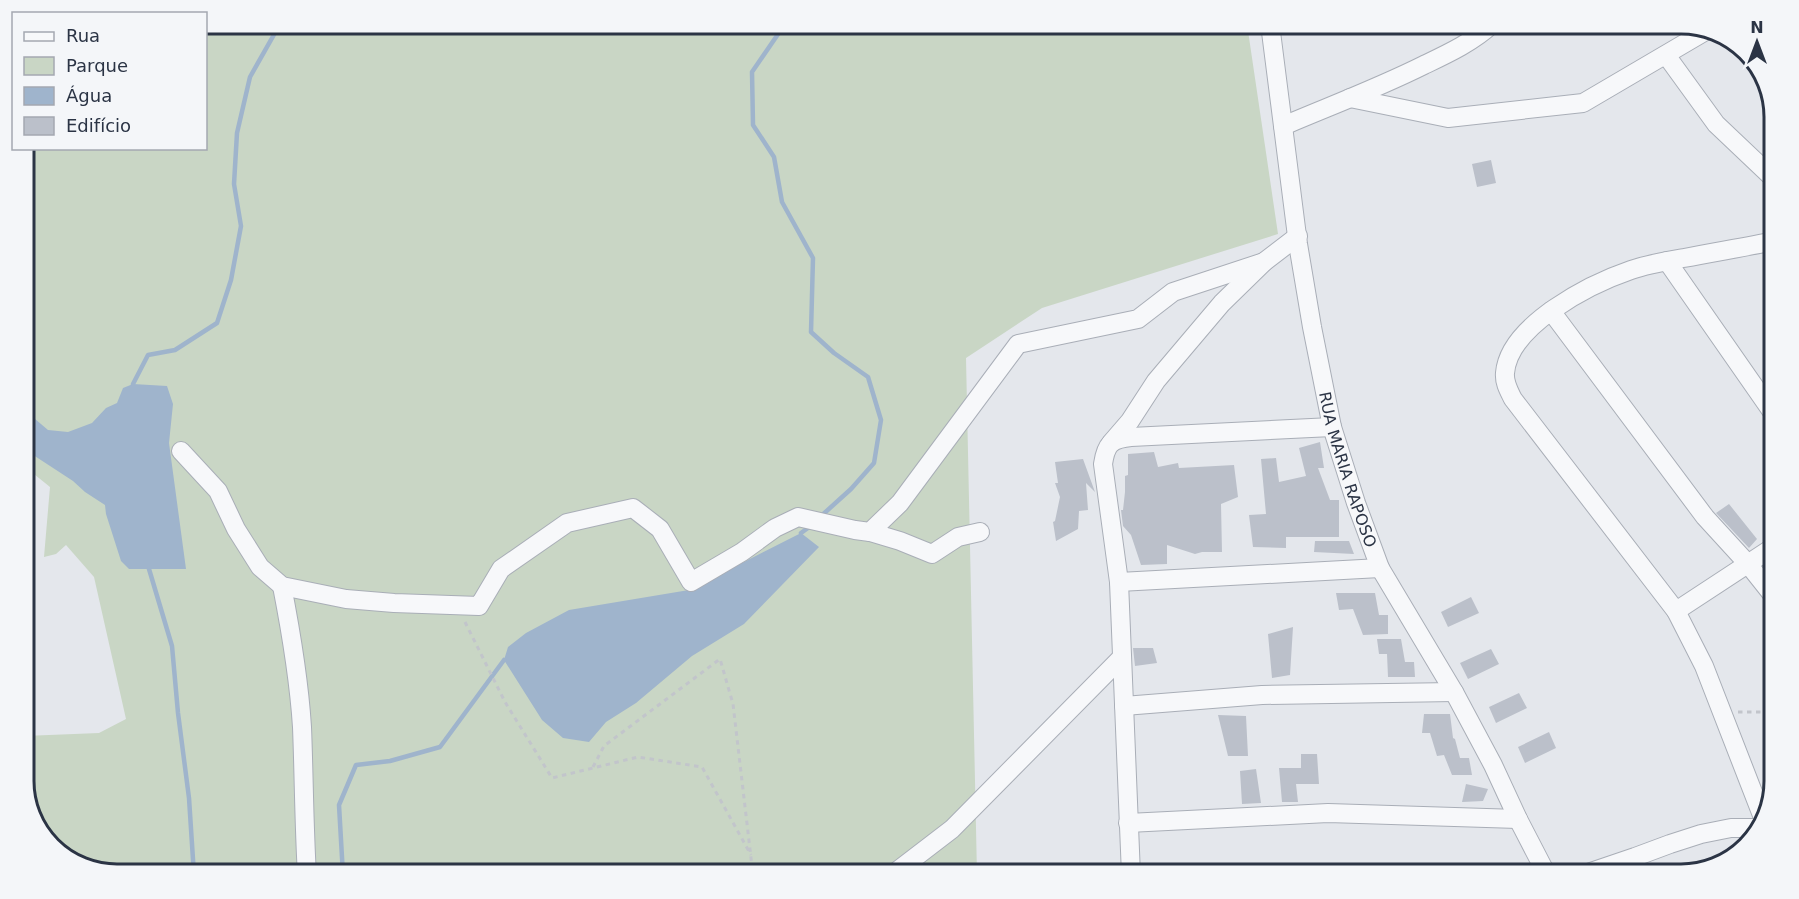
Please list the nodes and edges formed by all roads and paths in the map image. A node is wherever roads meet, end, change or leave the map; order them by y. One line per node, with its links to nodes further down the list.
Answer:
1 (1270, 34): 6 (street, RUA MARIA RAPOSO)
2 (1479, 34): 5 (street)
3 (1697, 36): 4 (street)
4 (1666, 55): 5 (street); 7 (street)
5 (1350, 98): 6 (street)
6 (1283, 126): 8 (street, RUA MARIA RAPOSO)
7 (1764, 170)
8 (1298, 236): 11 (street); 14 (street, RUA MARIA RAPOSO)
9 (1764, 243): 10 (street)
10 (1667, 261): 12 (street); 13 (street)
11 (1264, 262): 15 (street); 17 (street)
12 (1551, 311): 20 (street); 26 (street)
13 (1764, 400)
14 (1332, 427): 15 (street); 21 (street, RUA MARIA RAPOSO)
15 (1109, 445): 22 (street)
16 (181, 452): 24 (street)
17 (870, 532): 18 (street); 25 (street)
18 (980, 532)
19 (1764, 553): 20 (street)
20 (1748, 564): 23 (street); 26 (street)
21 (1380, 568): 22 (street); 28 (street, RUA MARIA RAPOSO)
22 (1119, 582): 27 (street)
23 (1764, 584)
24 (282, 586): 25 (street); 38 (street)
25 (457, 605): 32 (path)
26 (1676, 611): 30 (street)
27 (1122, 657): 29 (street); 40 (street)
28 (1454, 692): 29 (street); 34 (street, RUA MARIA RAPOSO)
29 (1124, 706): 35 (street)
30 (1722, 712): 31 (path); 33 (street)
31 (1764, 712)
32 (593, 768): 37 (path); 37 (path)
33 (1760, 809)
34 (1518, 819): 35 (street); 42 (street, RUA MARIA RAPOSO)
35 (1128, 823): 41 (street)
36 (1751, 828): 43 (street)
37 (751, 855): 39 (path)
38 (306, 864)
39 (752, 864)
40 (906, 864)
41 (1130, 864)
42 (1541, 864)
43 (1614, 864)

